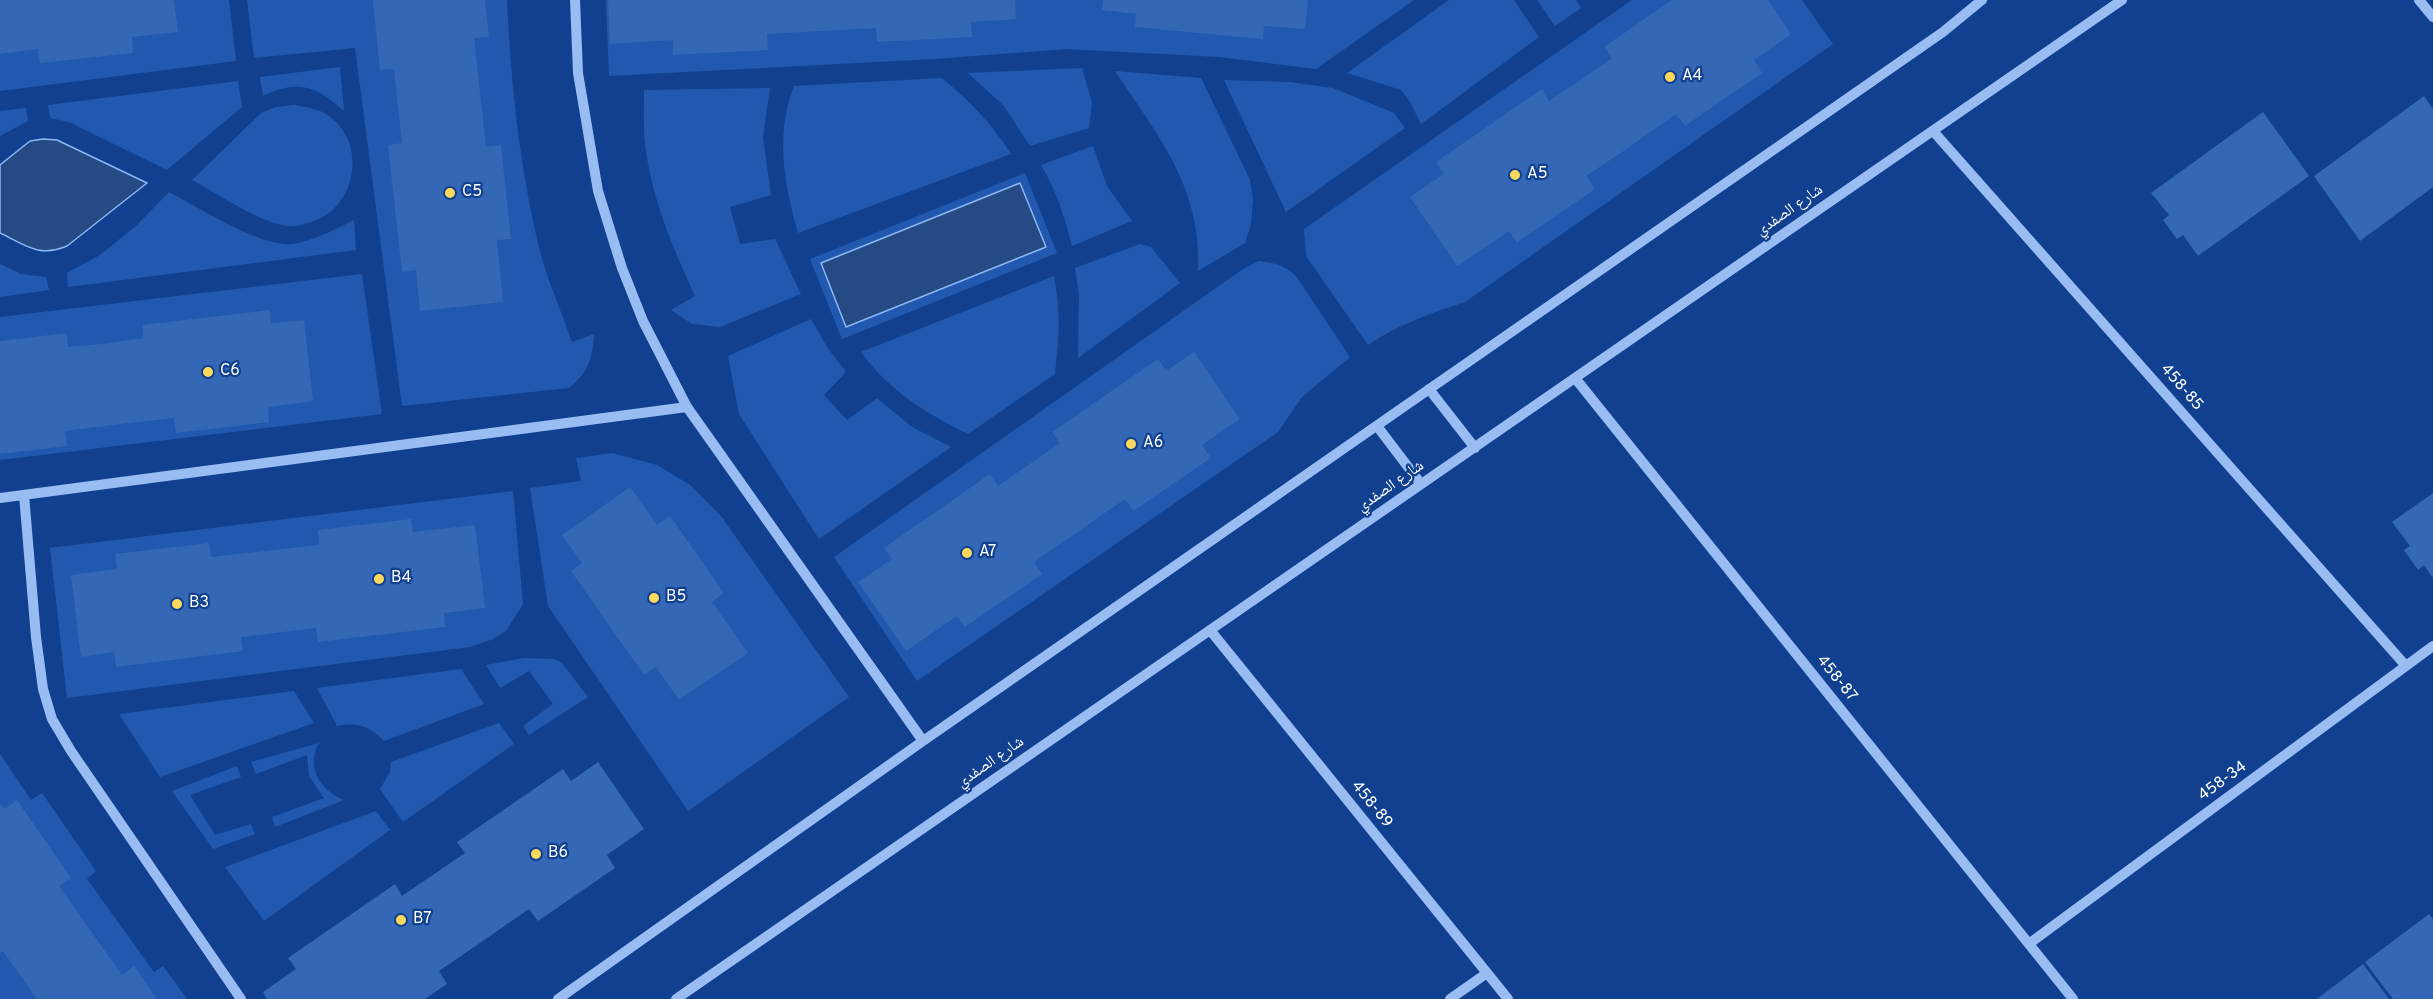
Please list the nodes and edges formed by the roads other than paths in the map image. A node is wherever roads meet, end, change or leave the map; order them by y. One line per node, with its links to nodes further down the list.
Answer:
1 (575, 0): 9 (street)
2 (1982, 0): 8 (street)
3 (2122, 0): 6 (street, شارع الصفدي)
4 (2419, 0): 5 (street)
5 (2433, 17)
6 (1933, 130): 7 (street, شارع الصفدي); 17 (street, 458-85)
7 (1575, 378): 11 (street, شارع الصفدي); 19 (street, 458-87)
8 (1430, 389): 10 (street); 11 (street)
9 (687, 407): 13 (street); 18 (street)
10 (1377, 426): 12 (street); 18 (street)
11 (1475, 448): 12 (street, شارع الصفدي)
12 (1421, 484): 15 (street, شارع الصفدي)
13 (24, 495): 14 (street); 21 (street)
14 (0, 498)
15 (1210, 630): 20 (street, 458-89); 23 (street, شارع الصفدي)
16 (2433, 646): 17 (street, 458-34)
17 (2406, 666): 19 (street, 458-34)
18 (923, 741): 22 (street)
19 (2030, 943): 26 (street, 458-87)
20 (1487, 973): 24 (street); 25 (street, 458-89)
21 (241, 999)
22 (558, 999)
23 (676, 999)
24 (1450, 999)
25 (1508, 999)
26 (2073, 999)

